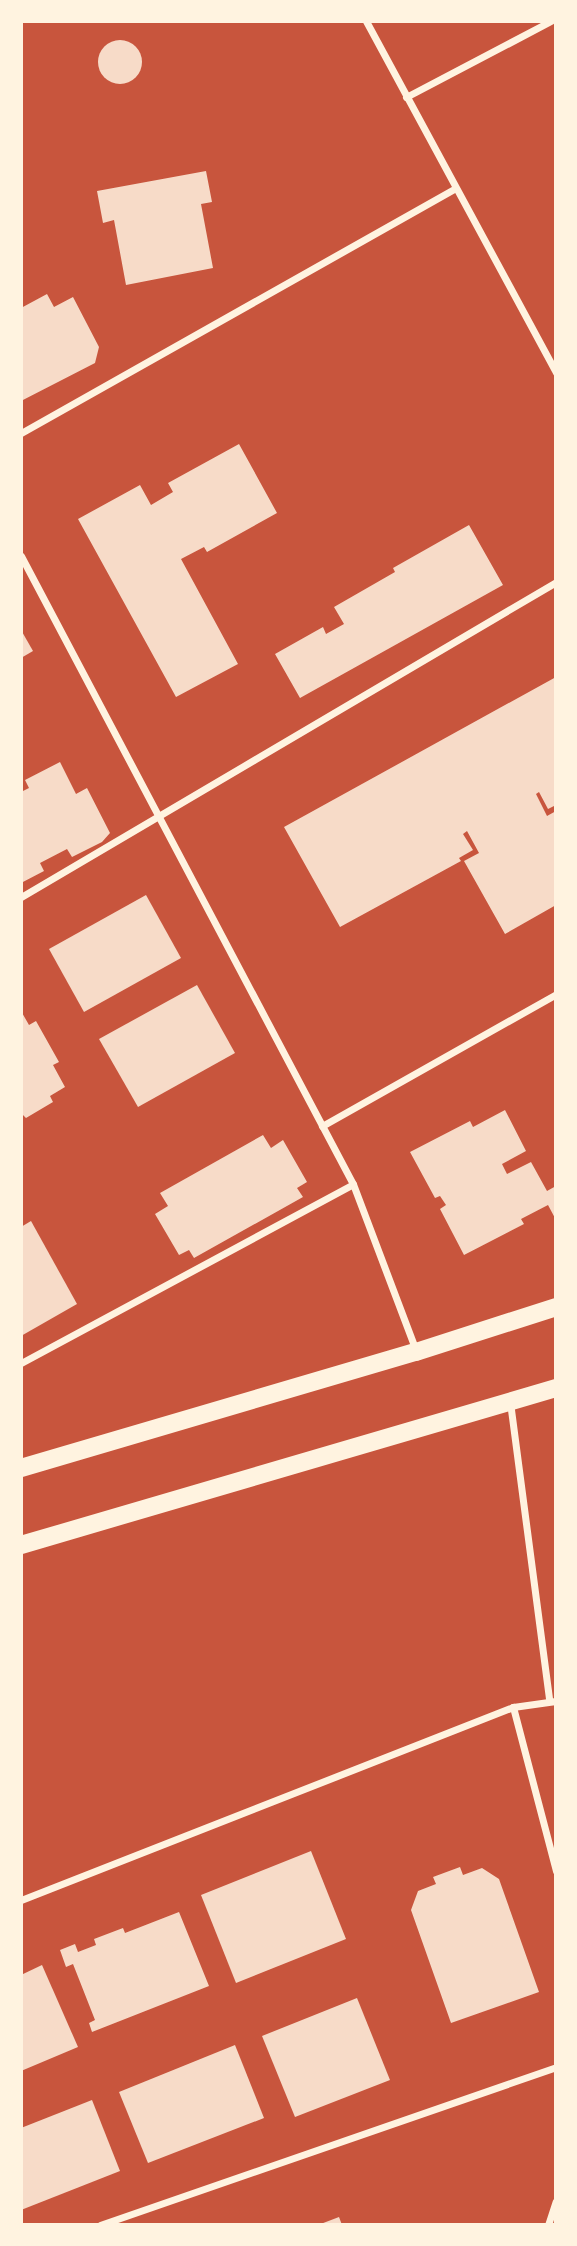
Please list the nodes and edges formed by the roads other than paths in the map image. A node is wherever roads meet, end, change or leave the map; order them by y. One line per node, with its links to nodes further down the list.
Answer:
1 (366, 21): 3 (street)
2 (551, 21): 3 (street)
3 (406, 97): 4 (street)
4 (454, 189): 5 (street); 6 (street)
5 (556, 373)
6 (21, 433)
7 (21, 556): 9 (street)
8 (556, 582): 9 (street)
9 (157, 818): 10 (street); 12 (street)
10 (21, 897)
11 (556, 994): 12 (street)
12 (322, 1126): 13 (street)
13 (353, 1184): 15 (street); 16 (street)
14 (556, 1307): 15 (main road)
15 (416, 1352): 19 (main road)
16 (21, 1363)
17 (556, 1388): 18 (main road)
18 (510, 1402): 20 (main road); 21 (street)
19 (21, 1468)
20 (21, 1545)
21 (553, 1700): 22 (street)
22 (513, 1707): 23 (street); 24 (street)
23 (556, 1871)
24 (21, 1900)
25 (556, 2067): 27 (street)
26 (556, 2201): 28 (street)
27 (100, 2225)
28 (548, 2225)

